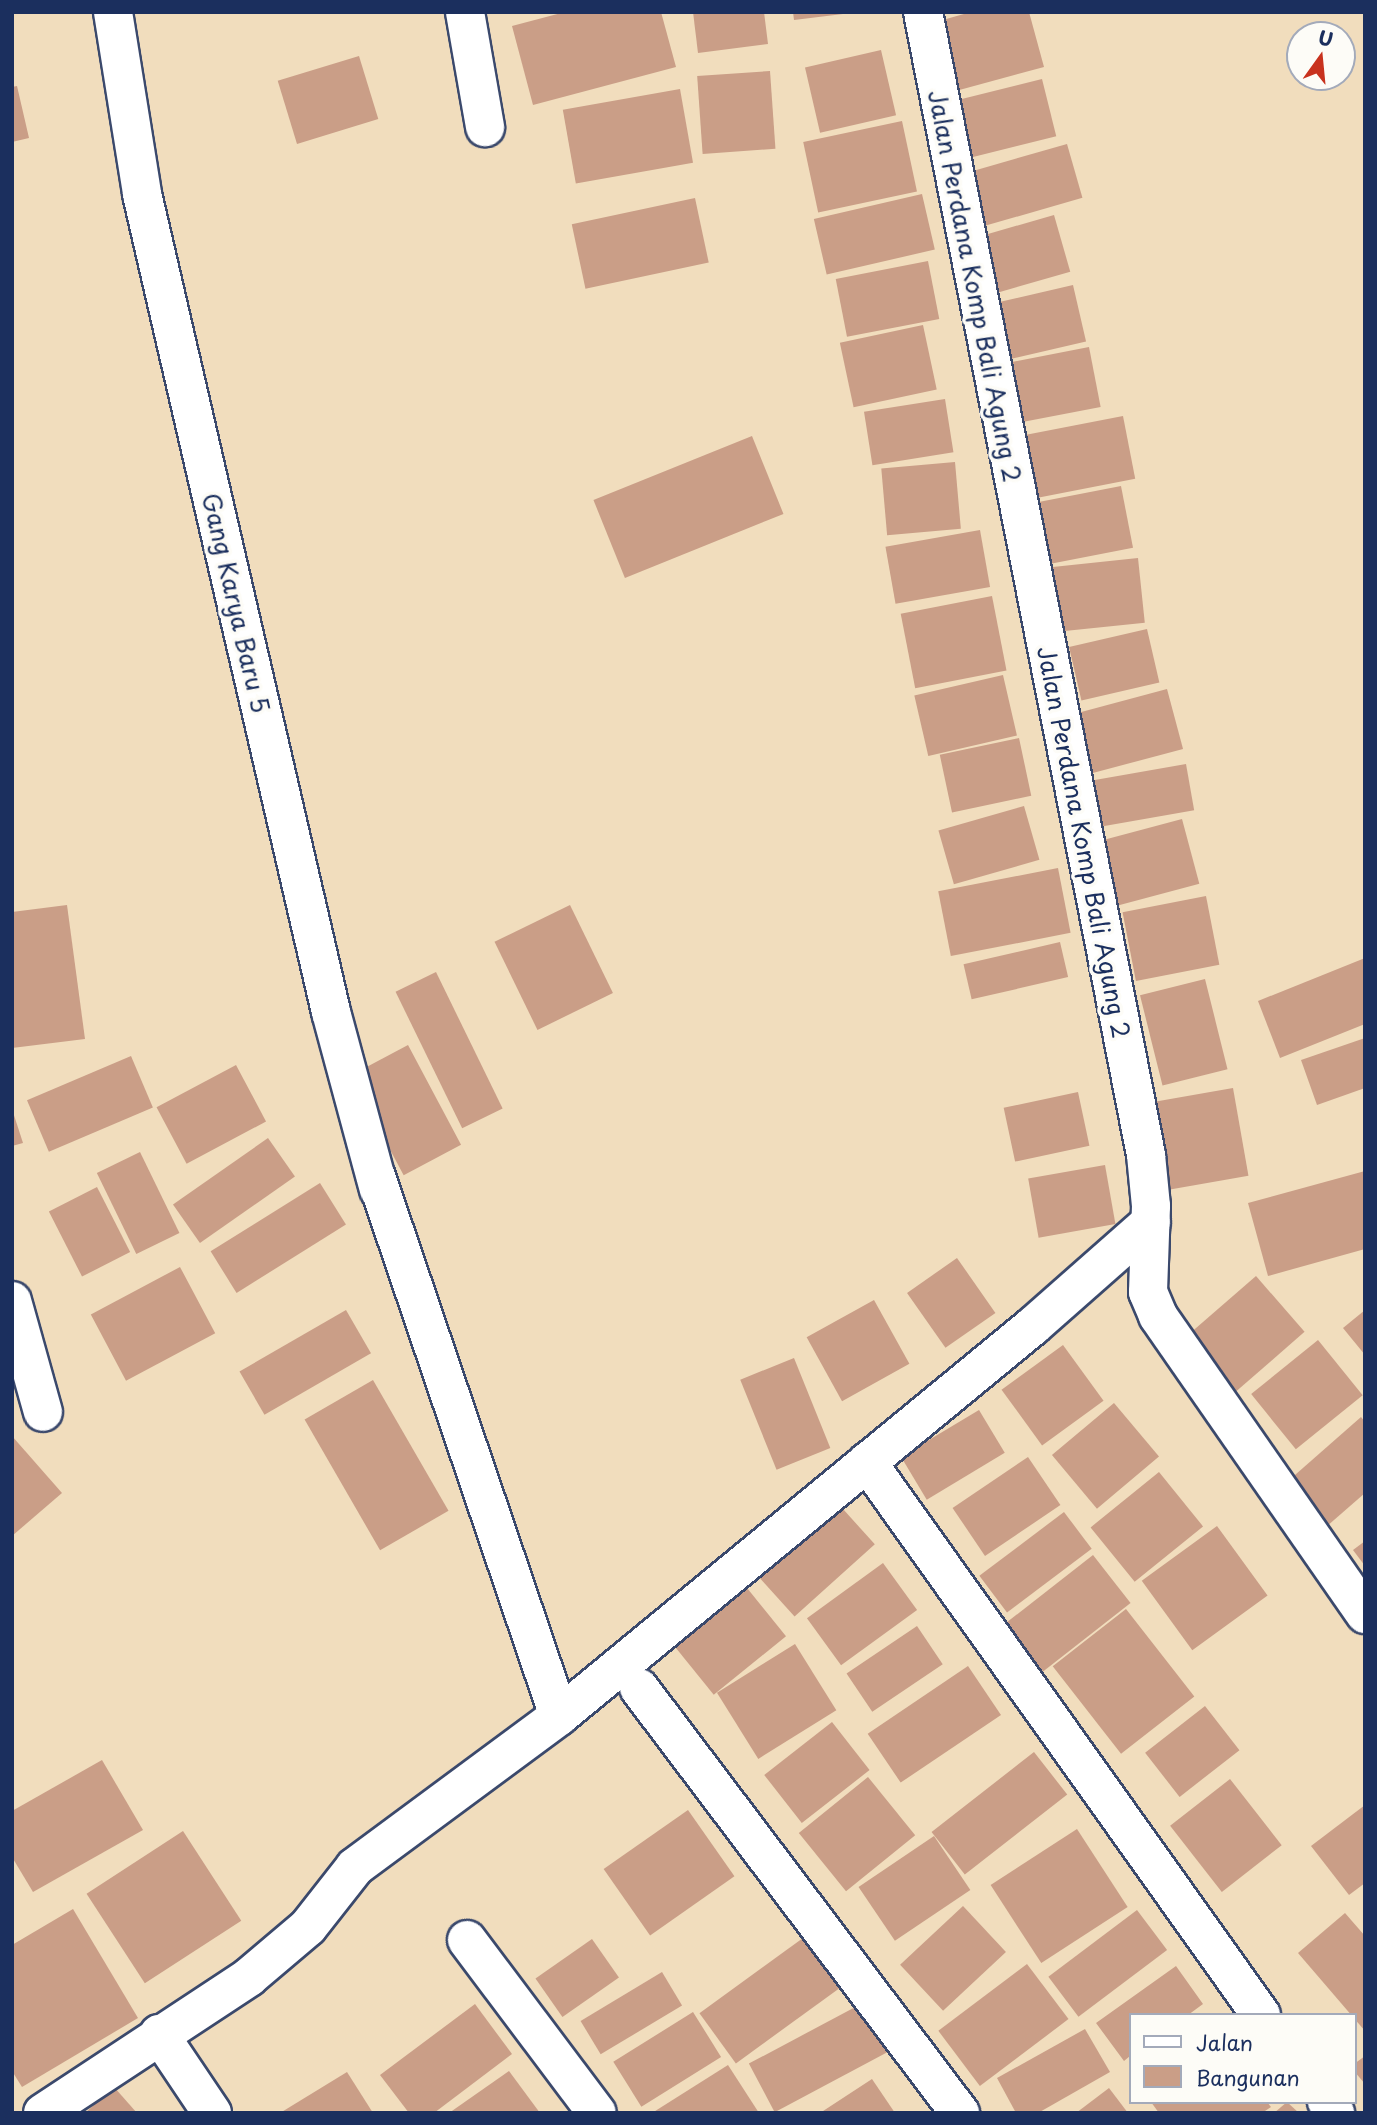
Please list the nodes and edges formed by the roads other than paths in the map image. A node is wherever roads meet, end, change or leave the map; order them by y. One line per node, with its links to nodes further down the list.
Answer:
1 (113, 12): 11 (street, Gang Karya Baru 5)
2 (465, 12): 4 (street)
3 (923, 12): 5 (street, Jalan Perdana Komp Bali Agung 2)
4 (485, 127)
5 (1151, 1222): 8 (street); 9 (street, Jalan Perdana Komp Bali Agung 2)
6 (12, 1301): 7 (street)
7 (43, 1412)
8 (867, 1462): 11 (street); 13 (street)
9 (1365, 1614)
10 (639, 1688): 18 (street)
11 (559, 1716): 14 (street)
12 (467, 1940): 17 (street)
13 (1260, 2013)
14 (165, 2042): 15 (street); 16 (street)
15 (43, 2113)
16 (212, 2113)
17 (597, 2113)
18 (960, 2113)

